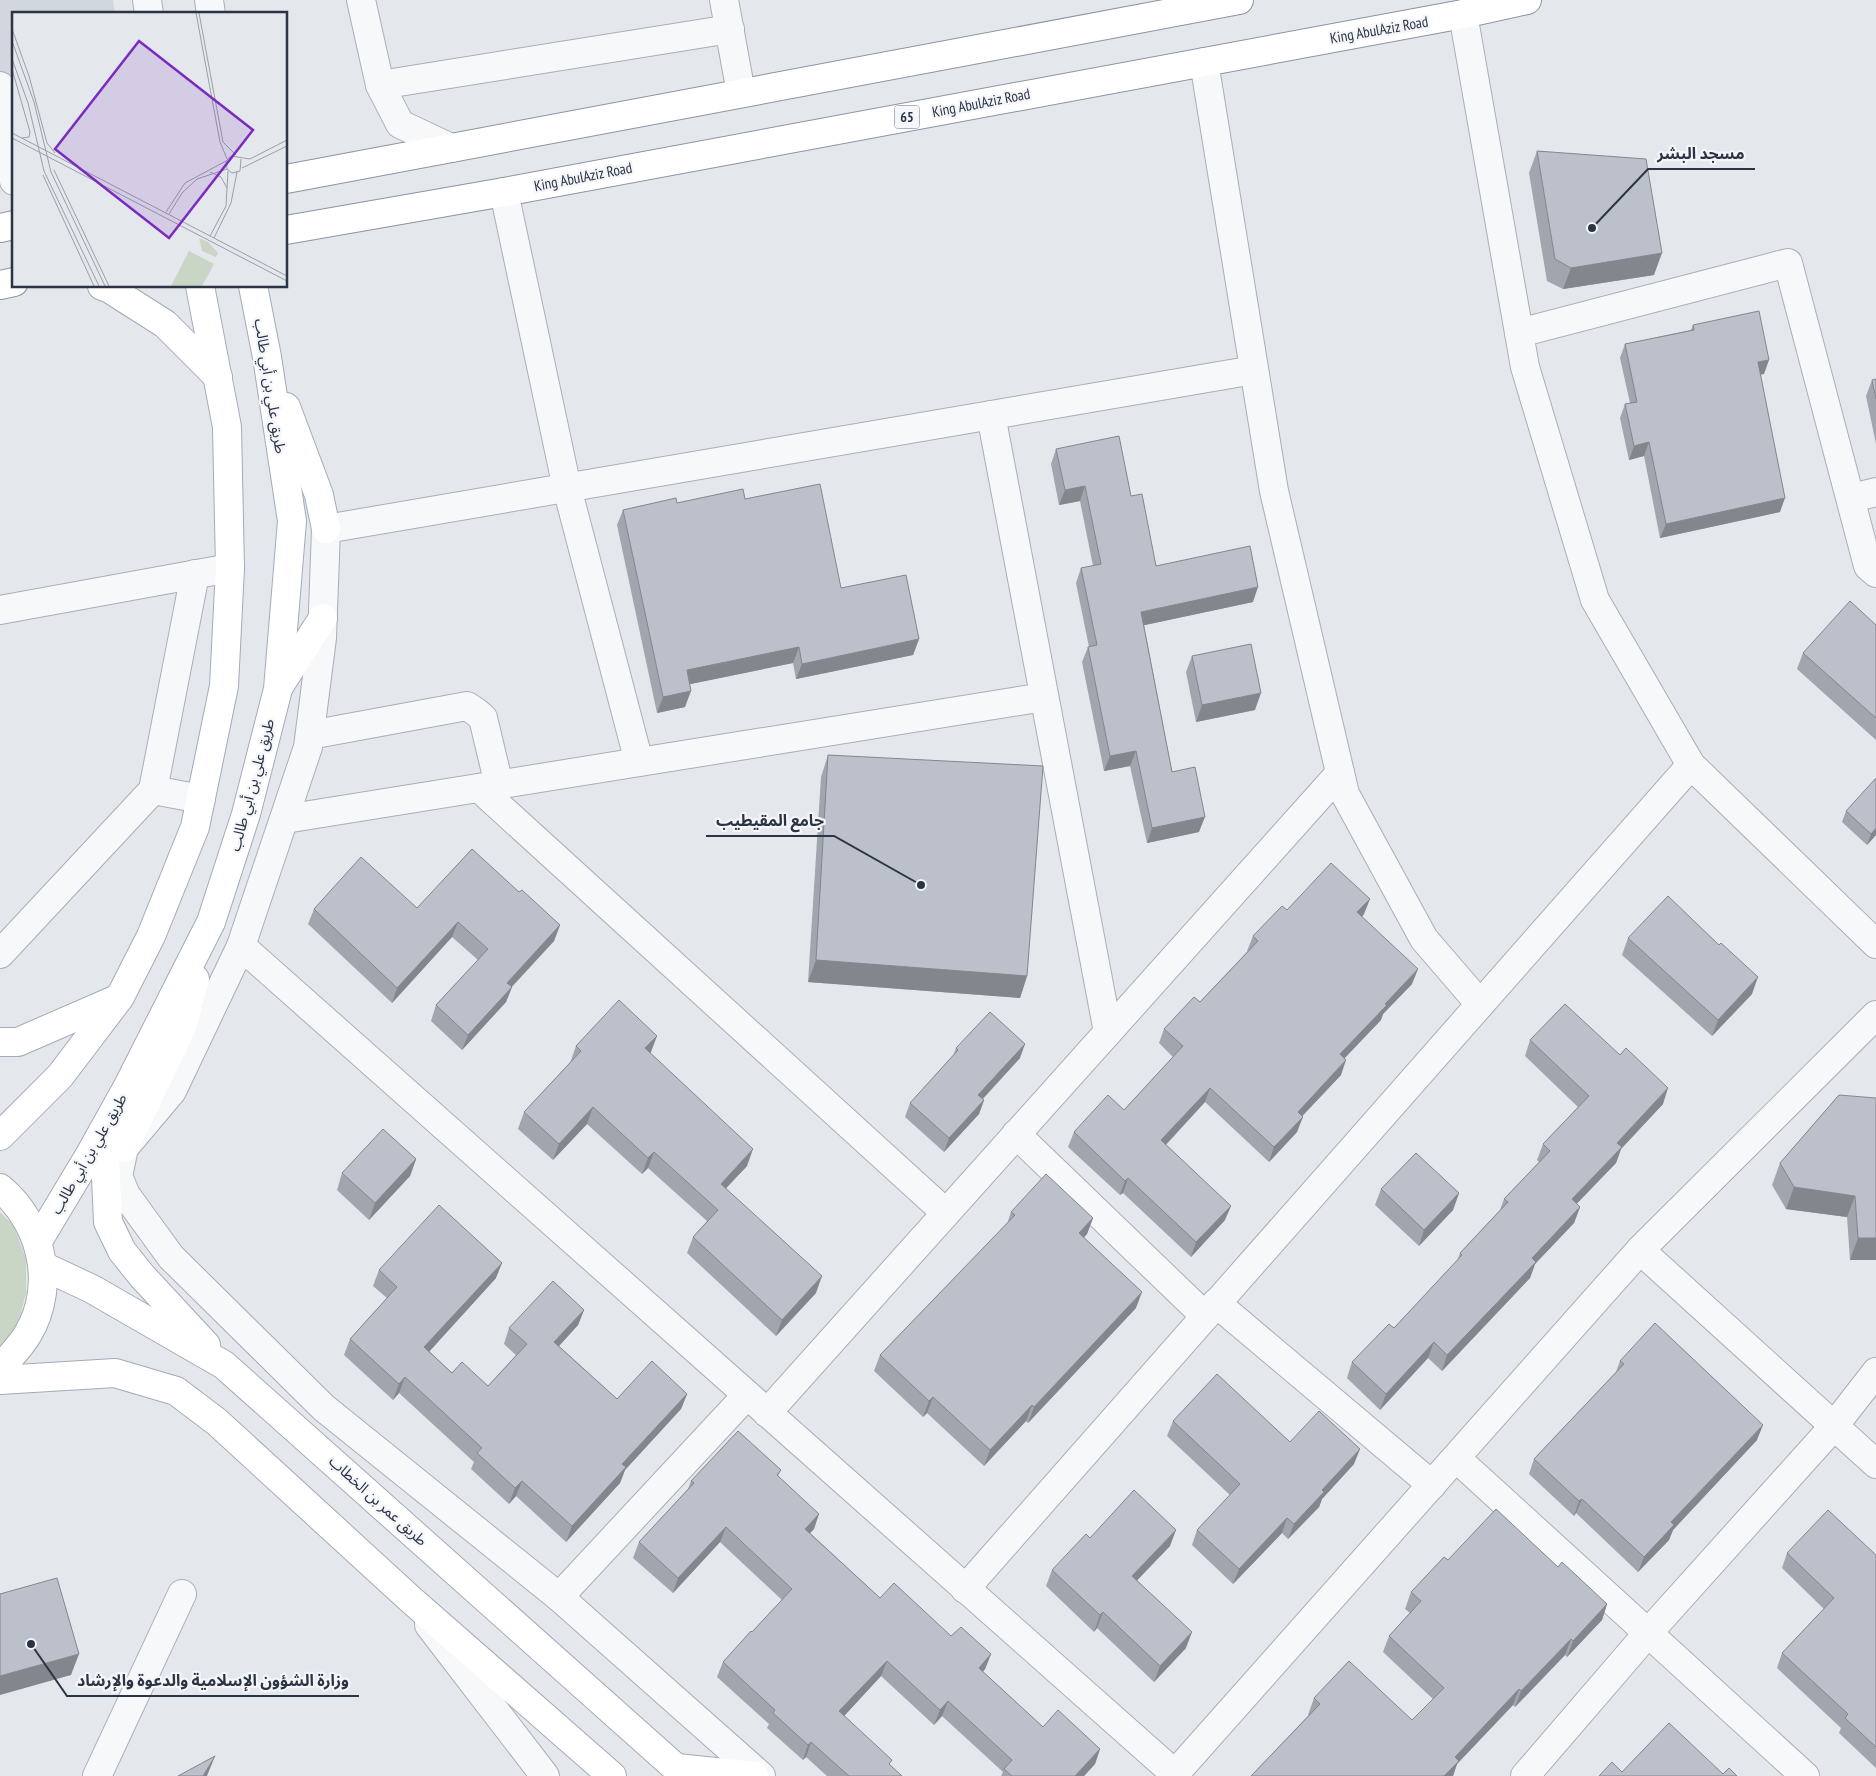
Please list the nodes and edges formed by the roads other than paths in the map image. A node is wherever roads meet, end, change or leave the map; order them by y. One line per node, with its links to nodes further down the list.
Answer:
1 (361, 0): 8 (street)
2 (724, 0): 6 (street)
3 (1239, 0): 10 (main road)
4 (1527, 0): 5 (main road, King AbulAziz Road / 65)
5 (1462, 14): 7 (main road, King AbulAziz Road / 65); 19 (street)
6 (730, 29): 8 (street); 10 (street)
7 (1204, 62): 14 (main road, King AbulAziz Road / 65); 21 (street)
8 (380, 85): 11 (street)
9 (0, 86): 12 (street)
10 (741, 93): 11 (main road)
11 (451, 148): 13 (main road)
12 (12, 167)
13 (288, 179)
14 (504, 192): 15 (main road, King AbulAziz Road / 65); 24 (street)
15 (288, 230)
16 (107, 288): 22 (main road)
17 (200, 288): 22 (main road)
18 (254, 288): 20 (main road, طريق علي بن أبي طالب)
19 (1519, 333): 25 (street); 36 (street)
20 (267, 357): 26 (main road); 32 (main road, طريق علي بن أبي طالب)
21 (1254, 370): 23 (street); 37 (street)
22 (218, 377): 27 (main road)
23 (991, 415): 24 (street); 33 (street)
24 (567, 488): 26 (street); 35 (street)
25 (1863, 495): 28 (street)
26 (326, 529): 31 (street)
27 (230, 568): 29 (street); 40 (main road)
28 (1876, 573)
29 (195, 574): 30 (street); 39 (street)
30 (0, 610)
31 (323, 618): 32 (main road); 34 (street)
32 (278, 689): 42 (main road, طريق علي بن أبي طالب)
33 (1044, 697): 35 (street); 49 (street)
34 (310, 735): 38 (street); 41 (street)
35 (639, 762): 38 (street)
36 (1691, 765): 43 (street); 47 (street)
37 (1340, 773): 47 (street); 49 (street)
38 (489, 786): 41 (street); 56 (street)
39 (153, 790): 40 (street); 45 (street)
40 (201, 798): 46 (main road)
41 (285, 819): 44 (street)
42 (211, 922): 51 (main road, طريق علي بن أبي طالب); 54 (main road)
43 (1876, 944)
44 (241, 946): 54 (street); 64 (street)
45 (0, 954)
46 (120, 997): 50 (main road); 53 (main road)
47 (1480, 1004): 59 (street)
48 (1876, 1015): 57 (street)
49 (1108, 1032): 52 (street)
50 (0, 1042)
51 (128, 1086): 58 (main road, طريق علي بن أبي طالب); 60 (main road)
52 (1016, 1134): 56 (street); 59 (street)
53 (0, 1136)
54 (124, 1148): 71 (street)
55 (0, 1188): 58 (main road)
56 (946, 1213): 64 (street)
57 (1640, 1250): 65 (street); 66 (street)
58 (40, 1253): 60 (main road, طريق عمر بن الخطاب); 61 (main road)
59 (1211, 1310): 68 (street); 69 (street)
60 (224, 1364): 74 (main road, طريق عمر بن الخطاب)
61 (0, 1366)
62 (1876, 1372): 65 (street)
63 (0, 1380): 72 (main road)
64 (757, 1404): 69 (street); 71 (street)
65 (1834, 1426): 67 (street); 73 (street)
66 (1456, 1458): 68 (street); 73 (street)
67 (1876, 1464)
68 (1432, 1485): 75 (street)
69 (965, 1588): 75 (street)
70 (182, 1594): 76 (street)
71 (559, 1597): 80 (street)
72 (409, 1598): 77 (street); 78 (main road)
73 (1648, 1633): 81 (street); 82 (street)
74 (681, 1772): 79 (main road)
75 (1174, 1775)
76 (97, 1776)
77 (545, 1776)
78 (612, 1776)
79 (754, 1776)
80 (761, 1776)
81 (1524, 1776)
82 (1804, 1776)

